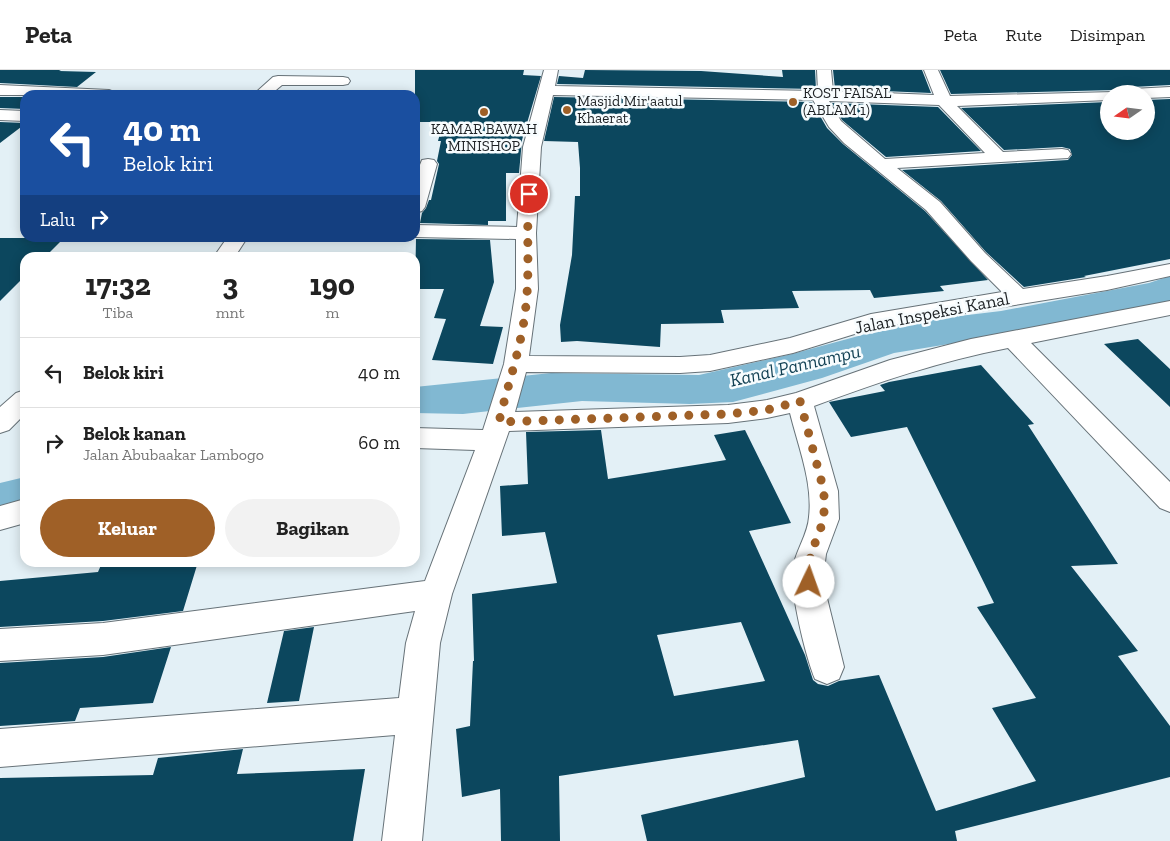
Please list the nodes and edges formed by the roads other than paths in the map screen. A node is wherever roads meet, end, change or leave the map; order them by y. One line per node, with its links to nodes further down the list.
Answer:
1 (551, 70): 8 (street)
2 (824, 70): 13 (street)
3 (931, 70): 14 (street)
4 (346, 76): 6 (street); 7 (street)
5 (0, 90): 9 (street)
6 (267, 90)
7 (339, 90)
8 (545, 90): 13 (street); 23 (street)
9 (20, 91)
10 (1170, 92): 11 (street)
11 (1155, 93)
12 (1100, 95): 14 (street)
13 (823, 97): 14 (street); 20 (street)
14 (944, 101): 18 (street)
15 (0, 115): 16 (street)
16 (20, 116)
17 (1062, 154): 18 (street)
18 (998, 157): 20 (street)
19 (428, 164): 21 (street)
20 (882, 164): 25 (street)
21 (420, 190)
22 (420, 231): 23 (street)
23 (526, 233): 28 (street)
24 (1170, 270): 25 (street, Jalan Inspeksi Kanal)
25 (1018, 296): 28 (street, Jalan Inspeksi Kanal)
26 (1170, 308): 27 (street)
27 (1013, 338): 29 (street); 34 (street)
28 (514, 369): 32 (street)
29 (800, 401): 32 (street); 39 (street)
30 (20, 404): 31 (street)
31 (0, 423)
32 (498, 425): 33 (street); 37 (street)
33 (420, 437)
34 (1170, 500)
35 (20, 512): 36 (street)
36 (0, 518)
37 (436, 594): 38 (street); 40 (street)
38 (0, 645)
39 (827, 667)
40 (414, 715): 41 (street); 42 (street)
41 (0, 748)
42 (402, 841)

